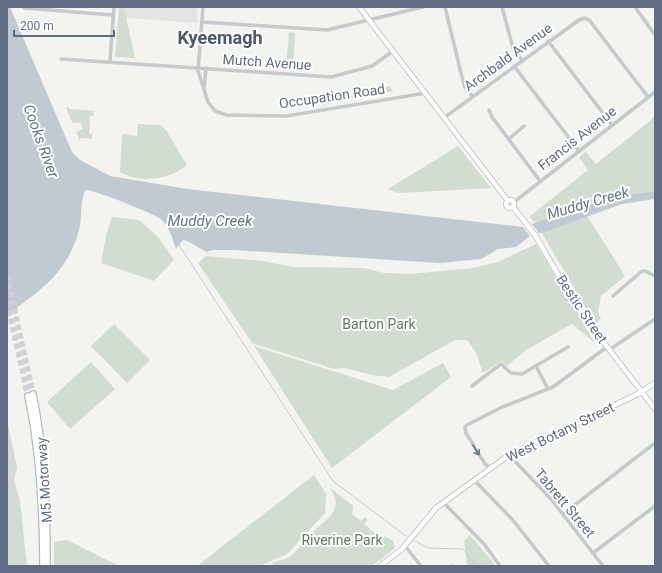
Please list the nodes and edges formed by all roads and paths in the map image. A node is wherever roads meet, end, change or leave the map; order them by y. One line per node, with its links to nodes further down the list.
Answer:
1 (114, 7): 9 (street)
2 (203, 7): 11 (street)
3 (359, 7): 10 (main road)
4 (423, 7): 10 (street)
5 (445, 7): 24 (street)
6 (502, 7): 16 (street)
7 (635, 7): 12 (street)
8 (24, 8): 9 (street)
9 (113, 15): 17 (street)
10 (369, 20): 11 (street); 14 (main road)
11 (202, 22): 19 (street)
12 (655, 35)
13 (548, 41): 16 (street, Archbald Avenue); 25 (street, Archbald Avenue); 28 (street)
14 (393, 51): 20 (street, Mutch Avenue); 23 (main road)
15 (61, 60): 17 (street, Mutch Avenue)
16 (522, 60): 18 (street, Archbald Avenue)
17 (110, 62): 19 (street, Mutch Avenue)
18 (514, 66): 24 (street, Archbald Avenue); 31 (street)
19 (198, 68): 20 (street, Mutch Avenue); 21 (street)
20 (206, 68): 21 (street, Occupation Road)
21 (204, 89): 23 (street, Occupation Road)
22 (655, 92): 25 (street, Francis Avenue)
23 (426, 93): 27 (main road)
24 (472, 96): 27 (street, Archbald Avenue)
25 (648, 97): 28 (street, Francis Avenue)
26 (489, 110): 30 (street)
27 (445, 117): 33 (main road, Bestic Street)
28 (612, 125): 31 (street, Francis Avenue)
29 (524, 126): 30 (street)
30 (509, 139): 32 (street)
31 (579, 151): 32 (street, Francis Avenue)
32 (540, 181): 33 (street, Francis Avenue)
33 (513, 205): 38 (main road, Bestic Street)
34 (655, 276): 35 (street)
35 (613, 296)
36 (655, 320): 38 (street)
37 (568, 348): 39 (street)
38 (608, 348): 42 (street); 43 (main road, Bestic Street)
39 (536, 366): 41 (street); 42 (street)
40 (655, 383): 43 (main road, West Botany Street)
41 (472, 386)
42 (548, 389): 48 (street, one-way to 48)
43 (642, 392): 45 (main road, Bestic Street); 47 (main road, West Botany Street)
44 (30, 395): 52 (highway, M5 Motorway)
45 (655, 409)
46 (655, 443): 53 (street)
47 (509, 455): 48 (main road, West Botany Street); 53 (street, Tabrett Street)
48 (490, 468): 49 (main road, West Botany Street)
49 (474, 480): 50 (main road, West Botany Street); 61 (street)
50 (443, 502): 54 (main road, West Botany Street); 60 (street)
51 (655, 506): 55 (street)
52 (45, 513): 56 (highway, M5 Motorway); 57 (highway, M5 Motorway)
53 (563, 514): 55 (street, Tabrett Street)
54 (405, 546): 58 (main road, West Botany Street); 59 (street)
55 (593, 553): 62 (street, Tabrett Street)
56 (43, 566)
57 (47, 566)
58 (380, 566)
59 (421, 566)
60 (500, 566)
61 (549, 566)
62 (603, 566)

